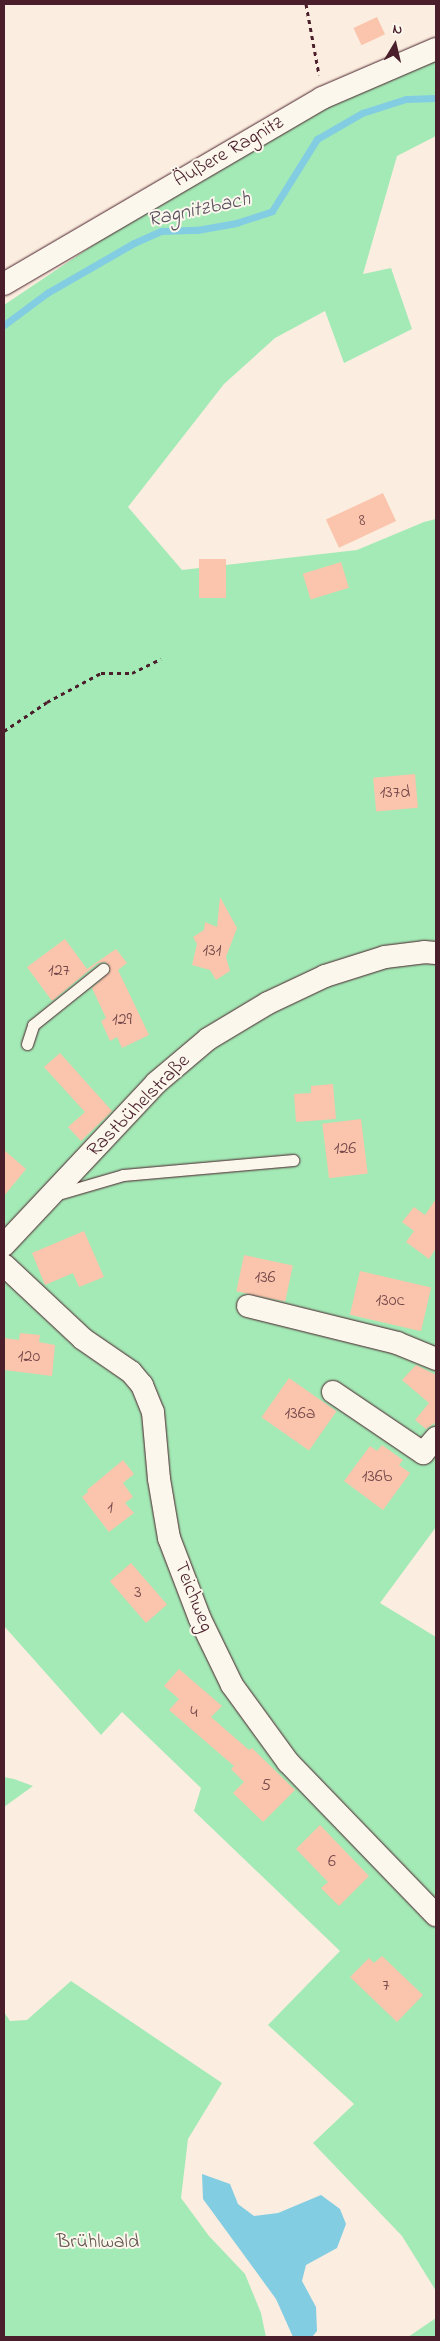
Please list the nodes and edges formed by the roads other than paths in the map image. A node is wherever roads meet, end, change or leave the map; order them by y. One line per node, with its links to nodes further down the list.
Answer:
1 (436, 49): 2 (street, Äußere Ragnitz)
2 (4, 284)
3 (436, 953): 7 (street, Rastbühelstraße)
4 (103, 969): 5 (lane)
5 (27, 1044)
6 (292, 1160): 7 (lane)
7 (51, 1196): 8 (street, Rastbühelstraße)
8 (4, 1245)
9 (4, 1265): 14 (street, Teichweg)
10 (248, 1306): 11 (street)
11 (436, 1359)
12 (333, 1392): 13 (street)
13 (436, 1438)
14 (436, 1915)

